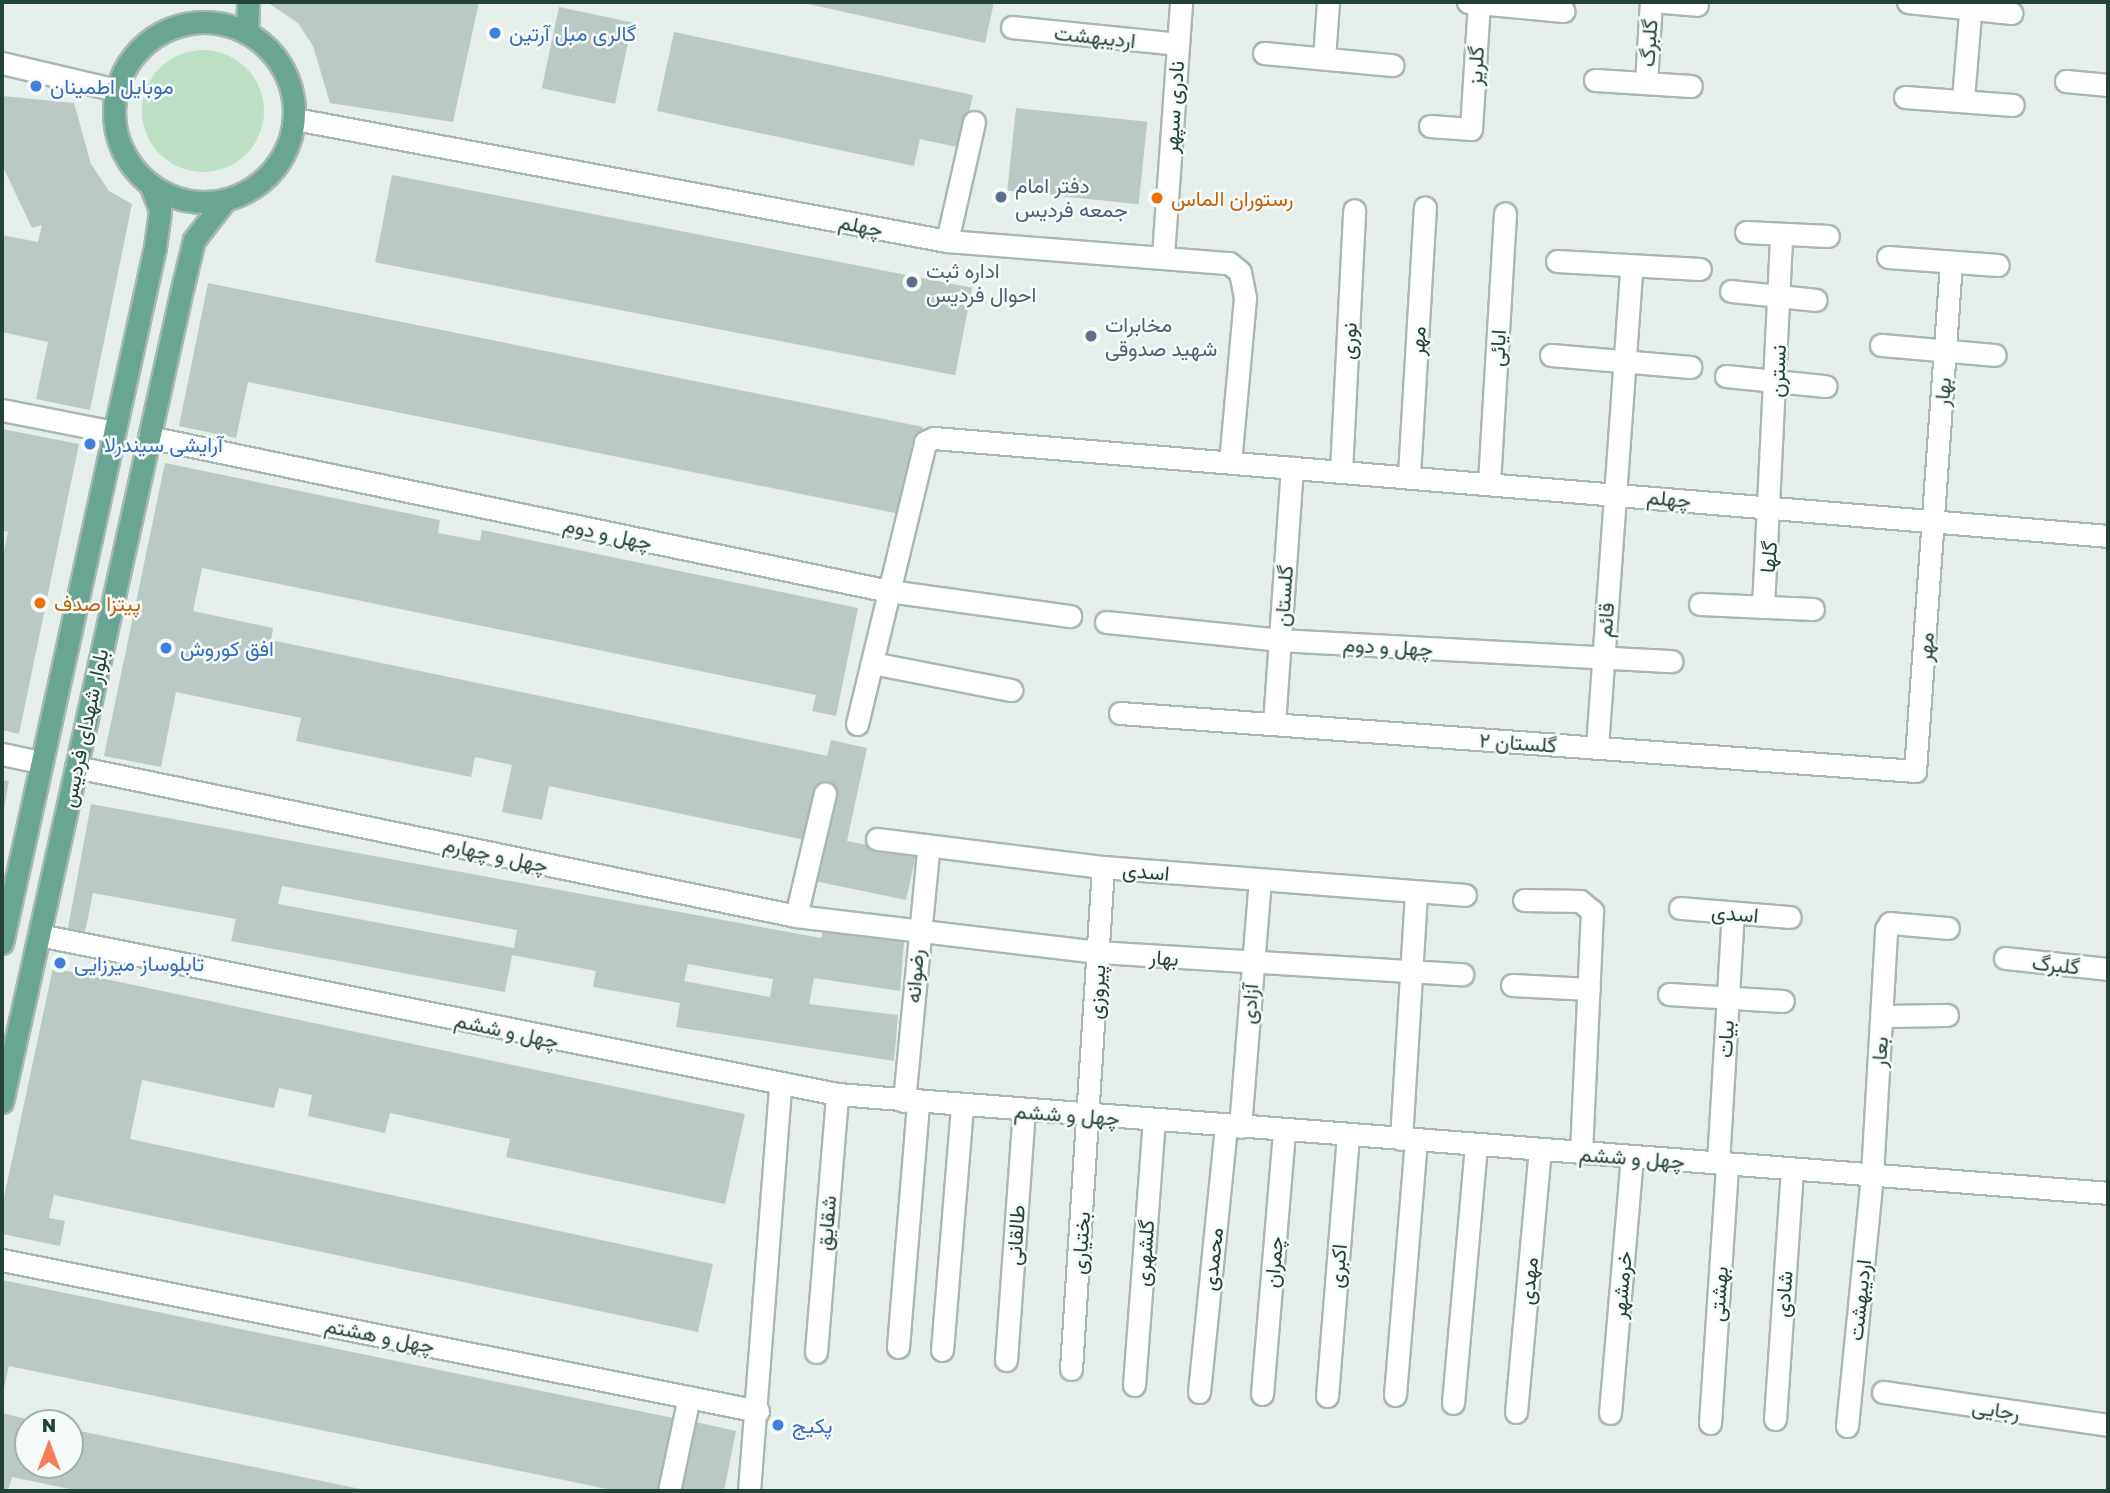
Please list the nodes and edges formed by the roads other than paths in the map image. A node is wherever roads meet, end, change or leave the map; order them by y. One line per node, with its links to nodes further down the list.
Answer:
1 (209, 2): 13 (main road)
2 (248, 2): 15 (main road)
3 (1181, 2): 16 (street, نادری سپهر)
4 (1328, 2): 18 (street)
5 (1475, 2): 11 (street); 32 (street, گلریز)
6 (1651, 2): 23 (street, گلبرگ)
7 (1664, 2): 9 (street)
8 (1908, 2): 10 (street)
9 (1697, 5)
10 (1971, 5): 12 (street); 28 (street)
11 (1564, 11)
12 (2011, 13)
13 (195, 22): 15 (main road); 26 (main road)
14 (1012, 27): 16 (street, اردیبهشت)
15 (247, 33): 30 (main road)
16 (1178, 44): 42 (street, نادری سپهر)
17 (1264, 53): 18 (street)
18 (1324, 58): 20 (street)
19 (2, 63): 26 (street)
20 (1392, 65)
21 (1595, 80): 23 (street)
22 (2066, 81): 24 (street)
23 (1646, 83): 25 (street)
24 (2108, 85)
25 (1691, 86)
26 (116, 90): 33 (main road)
27 (1905, 97): 28 (street)
28 (1963, 99): 29 (street)
29 (2013, 104)
30 (295, 119): 34 (main road); 41 (street, چهلم)
31 (974, 122): 41 (street)
32 (1430, 127)
33 (151, 186): 34 (main road); 62 (main road, بلوار شهدای فردیس)
34 (225, 200): 63 (main road, بلوار شهدای فردیس)
35 (1425, 206): 67 (street, مهر)
36 (1354, 210): 66 (street, نوری)
37 (1505, 213): 68 (street, ایائی)
38 (1746, 232): 39 (street)
39 (1782, 235): 40 (street); 50 (street, نسترن)
40 (1828, 236)
41 (947, 241): 42 (street, چهلم)
42 (1163, 255): 64 (street, چهلم)
43 (1888, 257): 45 (street)
44 (1557, 261): 47 (street)
45 (1951, 262): 46 (street); 53 (street, بهار)
46 (1998, 265)
47 (1632, 268): 48 (street); 56 (street, قائم)
48 (1700, 269)
49 (1731, 291): 50 (street)
50 (1779, 295): 51 (street); 59 (street, نسترن)
51 (1816, 300)
52 (1881, 345): 53 (street)
53 (1945, 349): 55 (street); 71 (street, بهار)
54 (1551, 355): 56 (street)
55 (1995, 355)
56 (1625, 361): 57 (street); 69 (street, قائم)
57 (1690, 367)
58 (1726, 376): 59 (street)
59 (1777, 380): 60 (street); 70 (street, نسترن)
60 (1825, 386)
61 (2, 410): 62 (street)
62 (114, 432): 89 (main road, بلوار شهدای فردیس)
63 (149, 437): 73 (street, چهل و دوم); 90 (main road, بلوار شهدای فردیس)
64 (1230, 462): 65 (street, چهلم); 73 (street, چهلم)
65 (1293, 468): 66 (street, چهلم); 79 (street, گلستان)
66 (1341, 471): 67 (street, چهلم)
67 (1409, 475): 68 (street, چهلم)
68 (1489, 483): 69 (street, چهلم)
69 (1614, 493): 70 (street, چهلم); 80 (street, قائم)
70 (1772, 506): 71 (street, چهلم); 75 (street, گلها)
71 (1934, 522): 72 (street, چهلم); 91 (street, مهر)
72 (2108, 536)
73 (889, 591): 77 (street, چهل و دوم); 82 (street, چهلم)
74 (1700, 604): 75 (street)
75 (1763, 607): 76 (street)
76 (1813, 609)
77 (1070, 616)
78 (1106, 622): 79 (street, چهل و دوم)
79 (1280, 640): 80 (street, چهل و دوم); 86 (street, گلستان)
80 (1602, 659): 81 (street, چهل و دوم); 87 (street, قائم)
81 (1671, 660)
82 (872, 663): 83 (street); 85 (street, چهلم)
83 (1011, 690)
84 (1120, 713): 86 (street, گلستان ۲)
85 (857, 724)
86 (1274, 724): 87 (street, گلستان ۲)
87 (1597, 747): 91 (street, گلستان ۲)
88 (2, 754): 89 (street)
89 (41, 762): 107 (main road, بلوار شهدای فردیس)
90 (76, 767): 102 (street, چهل و چهارم); 106 (main road, بلوار شهدای فردیس)
91 (1915, 771)
92 (825, 793): 102 (street)
93 (877, 839): 94 (street, اسدی)
94 (928, 850): 95 (street, اسدی); 105 (street, رضوانه)
95 (1102, 867): 96 (street, اسدی); 108 (street, پیروزی)
96 (1260, 881): 97 (street, اسدی); 110 (street, آزادی)
97 (1416, 894): 98 (street, اسدی); 112 (street)
98 (1465, 895)
99 (1524, 900): 115 (street)
100 (1680, 908): 101 (street, اسدی)
101 (1733, 914): 103 (street, اسدی); 117 (street, بیات)
102 (796, 916): 105 (street, چهل و چهارم)
103 (1790, 917)
104 (1948, 928): 120 (street, بعار)
105 (917, 931): 108 (street, بهار); 124 (street, رضوانه)
106 (39, 935): 121 (street, چهل و ششم); 123 (main road, بلوار شهدای فردیس)
107 (2, 940)
108 (1098, 952): 110 (street, بهار); 127 (street, پیروزی)
109 (2005, 958): 111 (street, گلبرگ)
110 (1252, 963): 112 (street, بهار); 129 (street, آزادی)
111 (2108, 969)
112 (1412, 971): 113 (street, بهار); 132 (street)
113 (1462, 974)
114 (1512, 985): 115 (street)
115 (1589, 989): 135 (street)
116 (1669, 994): 117 (street)
117 (1728, 998): 118 (street); 137 (street, بیات)
118 (1783, 1001)
119 (1947, 1015): 120 (street)
120 (1882, 1016): 139 (street, بعار)
121 (780, 1086): 122 (street, چهل و ششم); 155 (street)
122 (837, 1094): 124 (street, چهل و ششم); 144 (street, شقایق)
123 (2, 1102)
124 (911, 1102): 125 (street, چهل و ششم); 142 (street, رضوانه)
125 (962, 1106): 126 (street, چهل و ششم); 143 (street)
126 (1024, 1111): 127 (street, چهل و ششم); 145 (street, طالقانی)
127 (1090, 1116): 128 (street, چهل و ششم); 146 (street, بختیاری)
128 (1154, 1121): 129 (street, چهل و ششم); 147 (street, گلشهری)
129 (1233, 1127): 130 (street, چهل و ششم); 148 (street, محمدی)
130 (1284, 1130): 131 (street, چهل و ششم); 150 (street, چمران)
131 (1348, 1135): 132 (street, چهل و ششم); 152 (street, اکبری)
132 (1409, 1140): 133 (street, چهل و ششم); 151 (street)
133 (1476, 1145): 134 (street, چهل و ششم); 154 (street)
134 (1540, 1150): 135 (street, چهل و ششم); 156 (street, مهدی)
135 (1581, 1153): 136 (street, چهل و ششم)
136 (1632, 1157): 137 (street, چهل و ششم); 157 (street, خرمشهر)
137 (1723, 1164): 138 (street, چهل و ششم); 159 (street, بهشتی)
138 (1792, 1169): 139 (street, چهل و ششم); 158 (street, شادی)
139 (1872, 1175): 140 (street, چهل و ششم); 161 (street, اردیبهشت)
140 (2108, 1193)
141 (2, 1260): 153 (street, چهل و هشتم)
142 (898, 1347)
143 (942, 1350)
144 (816, 1352)
145 (1006, 1360)
146 (1070, 1369)
147 (1134, 1385)
148 (1199, 1392)
149 (1884, 1392): 160 (street, رجایی)
150 (1262, 1394)
151 (1395, 1395)
152 (1326, 1396)
153 (689, 1397): 155 (street, چهل و هشتم); 162 (street)
154 (1453, 1403)
155 (758, 1411): 163 (street)
156 (1516, 1412)
157 (1610, 1412)
158 (1774, 1419)
159 (1710, 1423)
160 (2108, 1425)
161 (1846, 1426)
162 (669, 1491)
163 (749, 1491)

